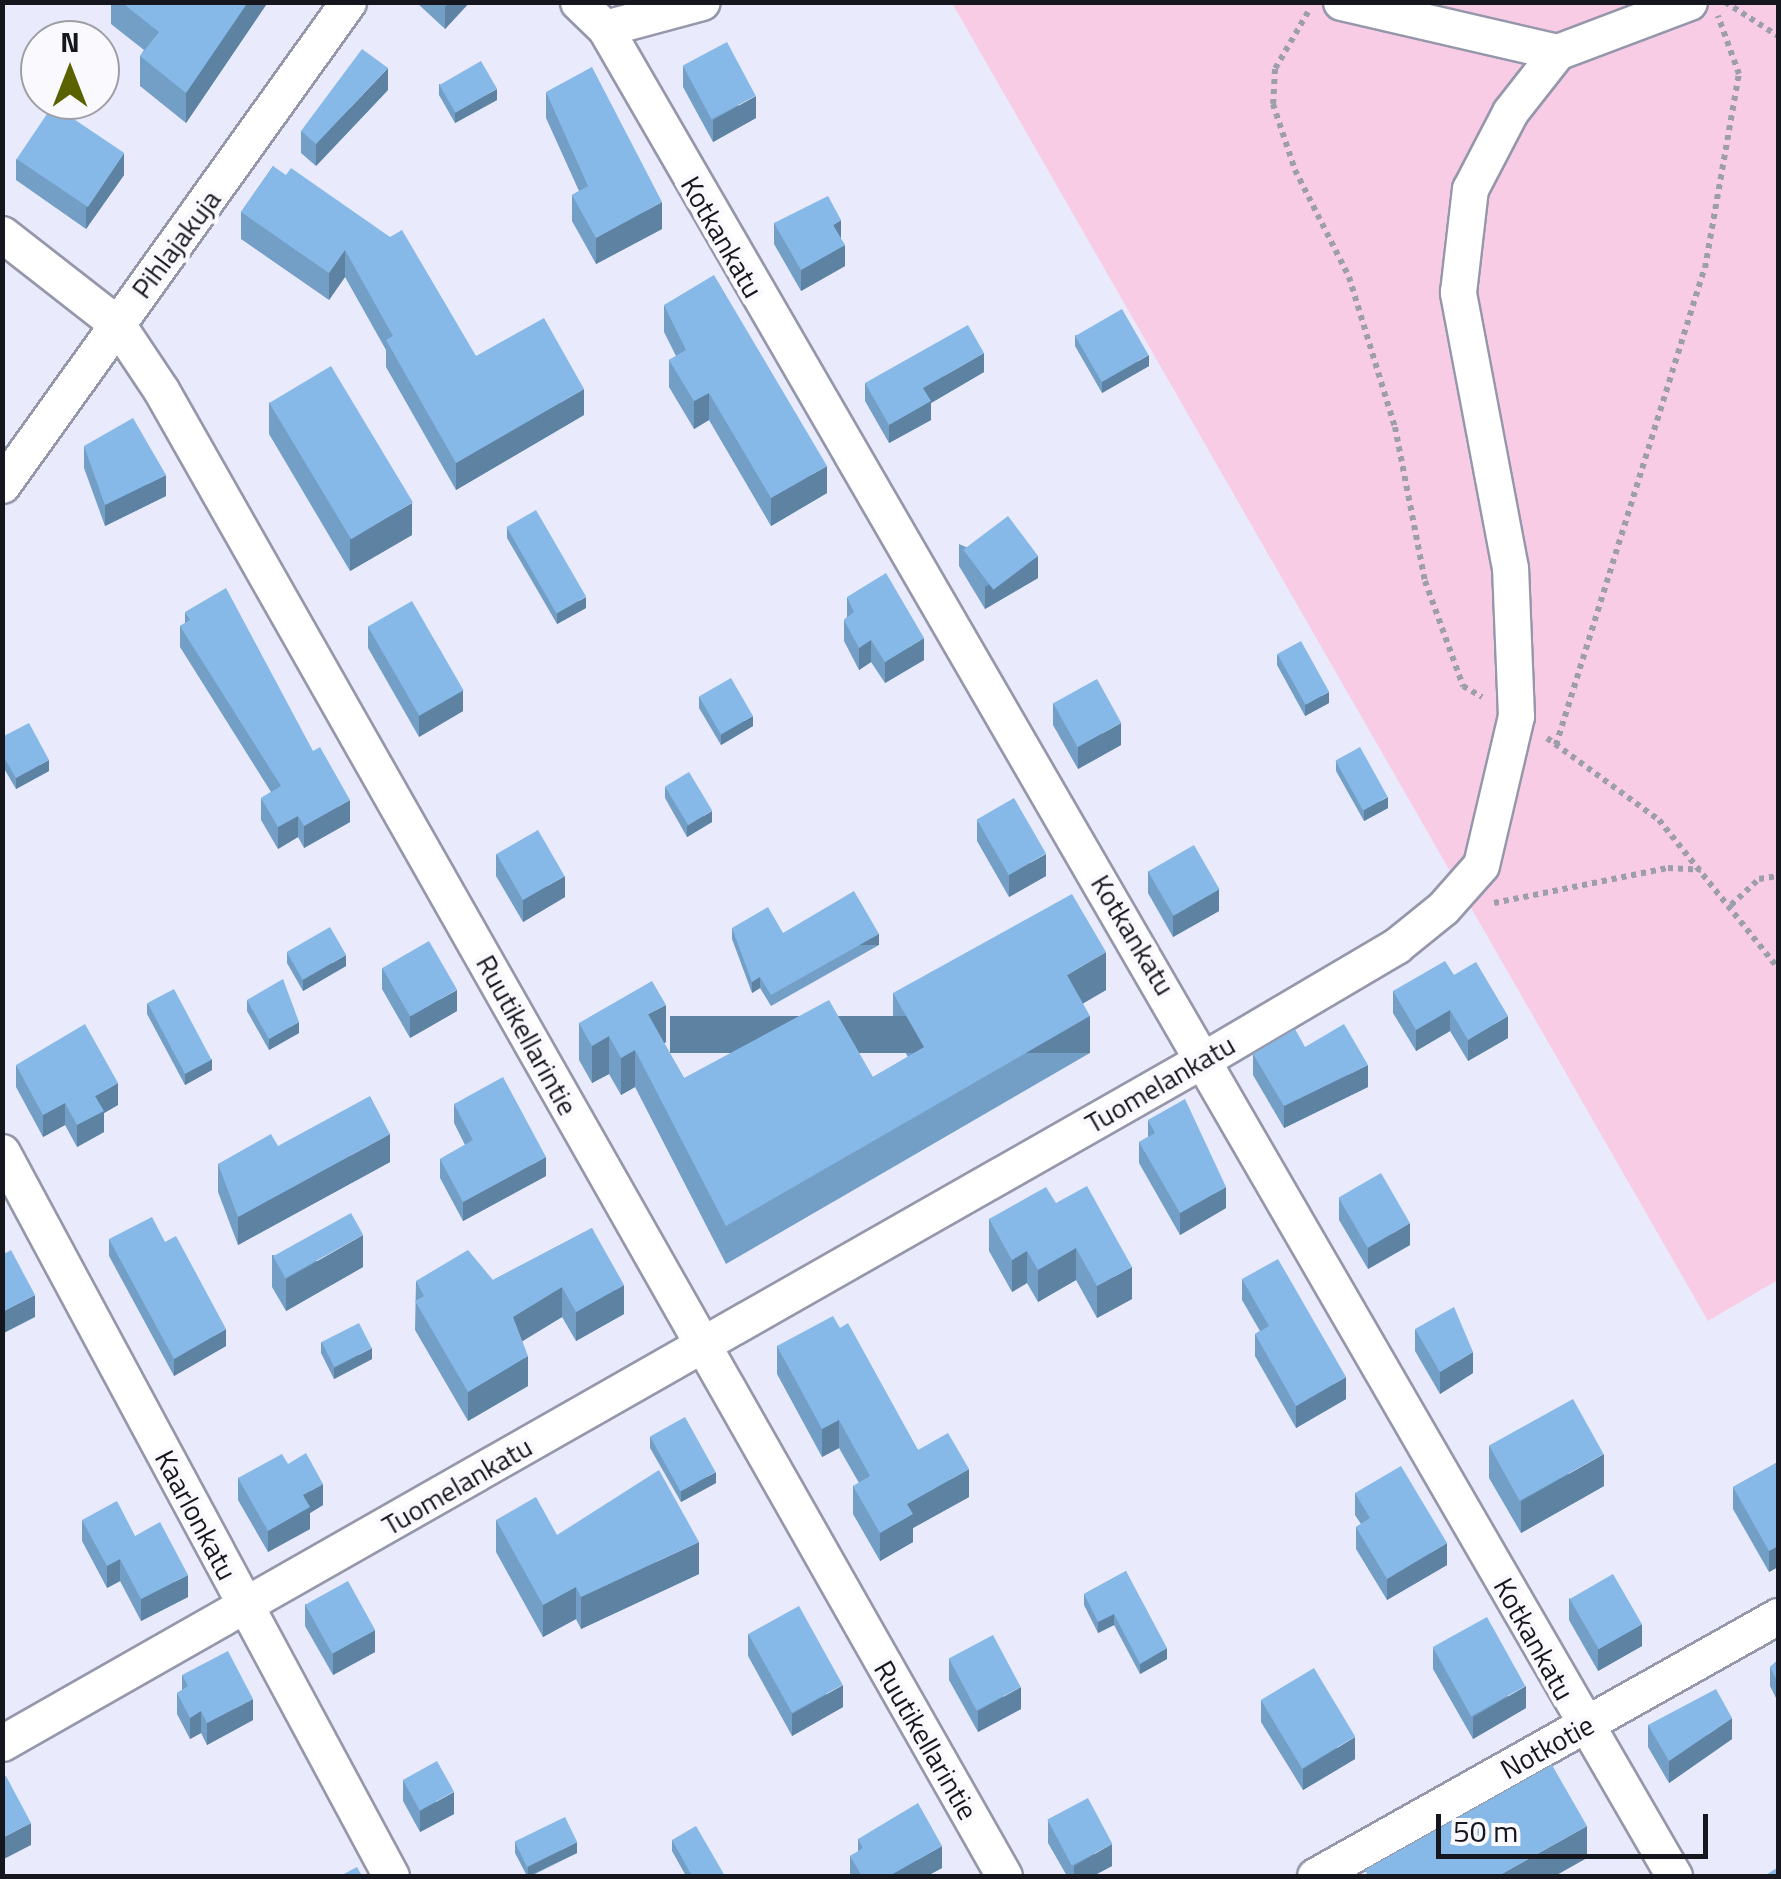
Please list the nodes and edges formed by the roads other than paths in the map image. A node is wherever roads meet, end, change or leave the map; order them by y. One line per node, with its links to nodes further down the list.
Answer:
1 (348, 2): 9 (street, Pihlajakuja)
2 (578, 2): 6 (street, Kotkankatu)
3 (702, 2): 6 (street)
4 (1341, 2): 7 (street)
5 (1689, 2): 7 (street)
6 (605, 28): 11 (street, Kotkankatu)
7 (1558, 52): 11 (street, Tuomelankatu)
8 (2, 234): 9 (street, Ruutikellarintie)
9 (116, 324): 10 (street, Pihlajakuja); 13 (street, Ruutikellarintie)
10 (2, 486)
11 (1206, 1058): 13 (street, Tuomelankatu); 16 (street, Kotkankatu)
12 (2, 1152): 14 (street, Kaarlonkatu)
13 (702, 1346): 14 (street, Tuomelankatu); 19 (street, Ruutikellarintie)
14 (245, 1607): 17 (street, Tuomelankatu); 18 (street, Kaarlonkatu)
15 (1778, 1616): 16 (street, Notkotie)
16 (1584, 1727): 20 (street, Notkotie); 21 (street, Kotkankatu)
17 (2, 1743)
18 (390, 1876)
19 (1004, 1876)
20 (1315, 1876)
21 (1674, 1876)

